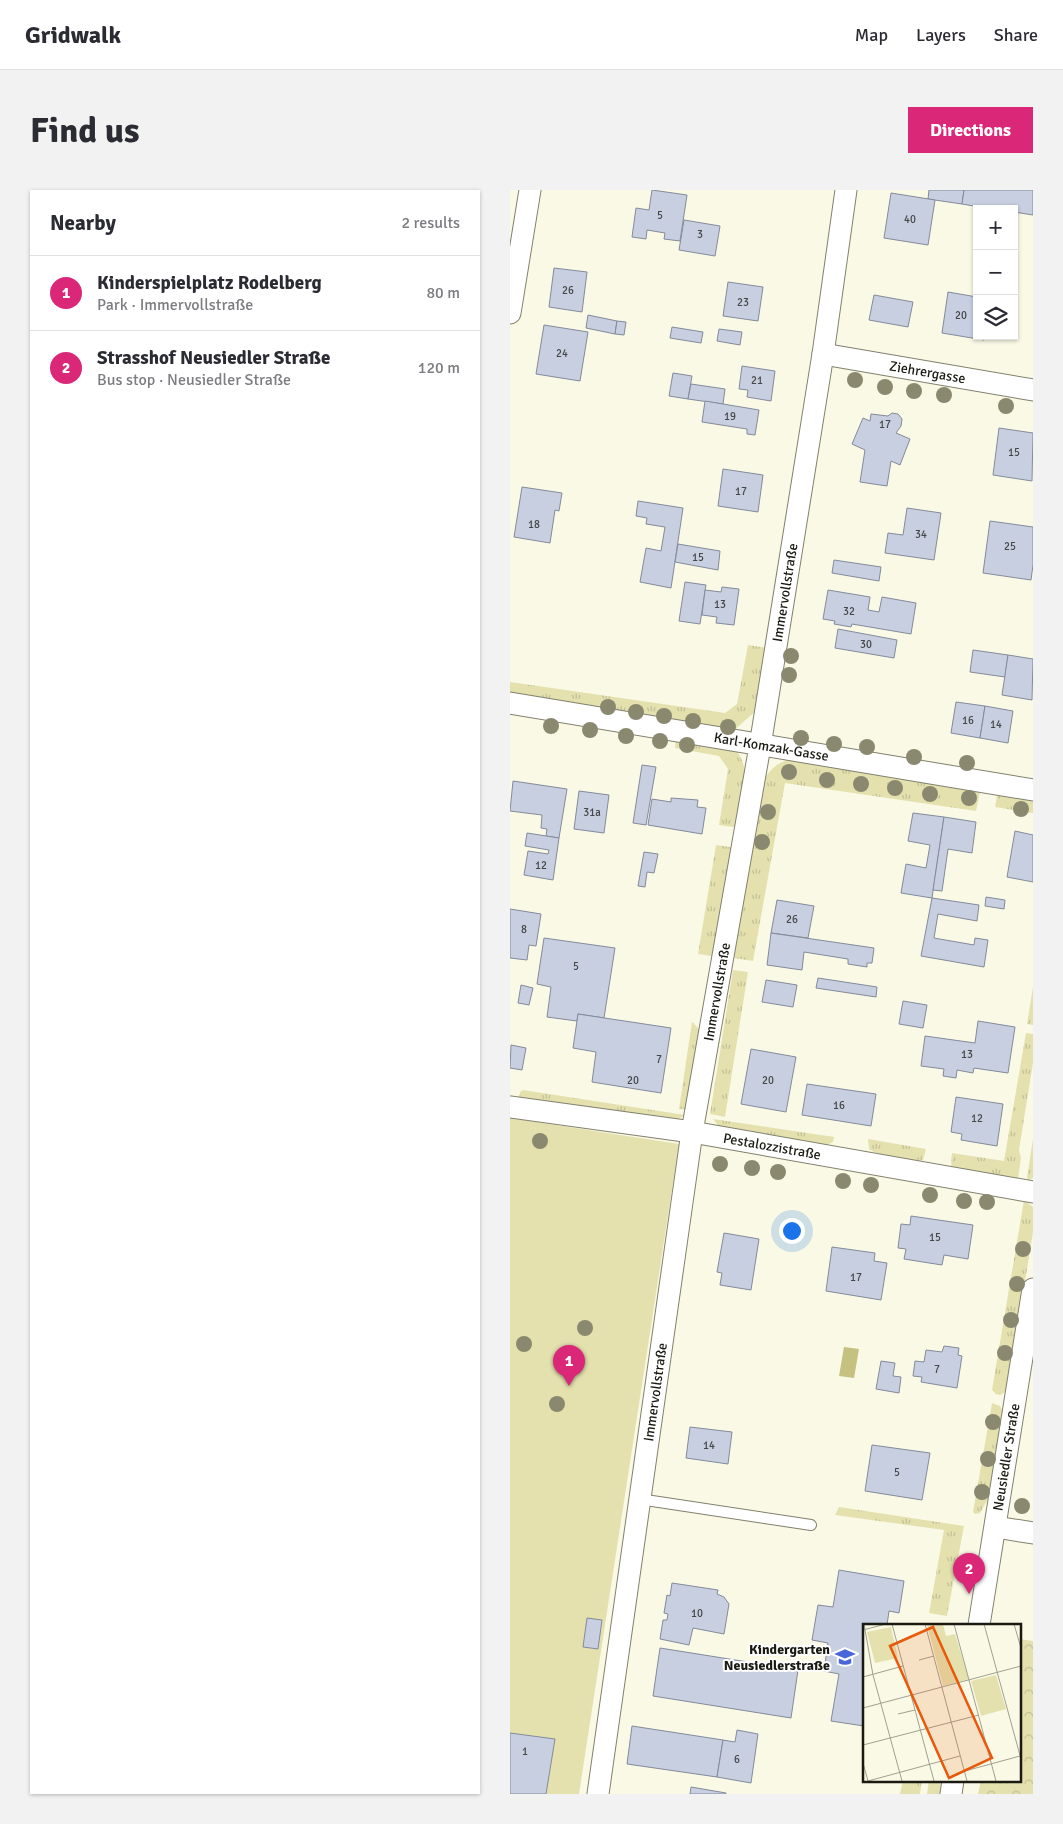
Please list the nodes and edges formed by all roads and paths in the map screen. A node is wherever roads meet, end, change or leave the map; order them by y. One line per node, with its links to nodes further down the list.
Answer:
1 (530, 190): 3 (street)
2 (846, 190): 4 (street, Immervollstraße)
3 (510, 313)
4 (823, 354): 5 (street, Ziehrergasse); 7 (street, Immervollstraße)
5 (1033, 390)
6 (510, 702): 7 (street, Karl-Komzak-Gasse)
7 (760, 746): 8 (street, Karl-Komzak-Gasse); 10 (street, Immervollstraße)
8 (1033, 790)
9 (510, 1107): 10 (street, Pestalozzistraße)
10 (692, 1132): 11 (street, Pestalozzistraße); 13 (street, Immervollstraße)
11 (1033, 1192)
12 (1033, 1289): 15 (street, Neusiedler Straße)
13 (640, 1499): 14 (lane); 18 (street, Immervollstraße)
14 (811, 1524)
15 (996, 1527): 16 (street); 17 (street, Neusiedler Straße)
16 (1033, 1533)
17 (979, 1624)
18 (598, 1794)

